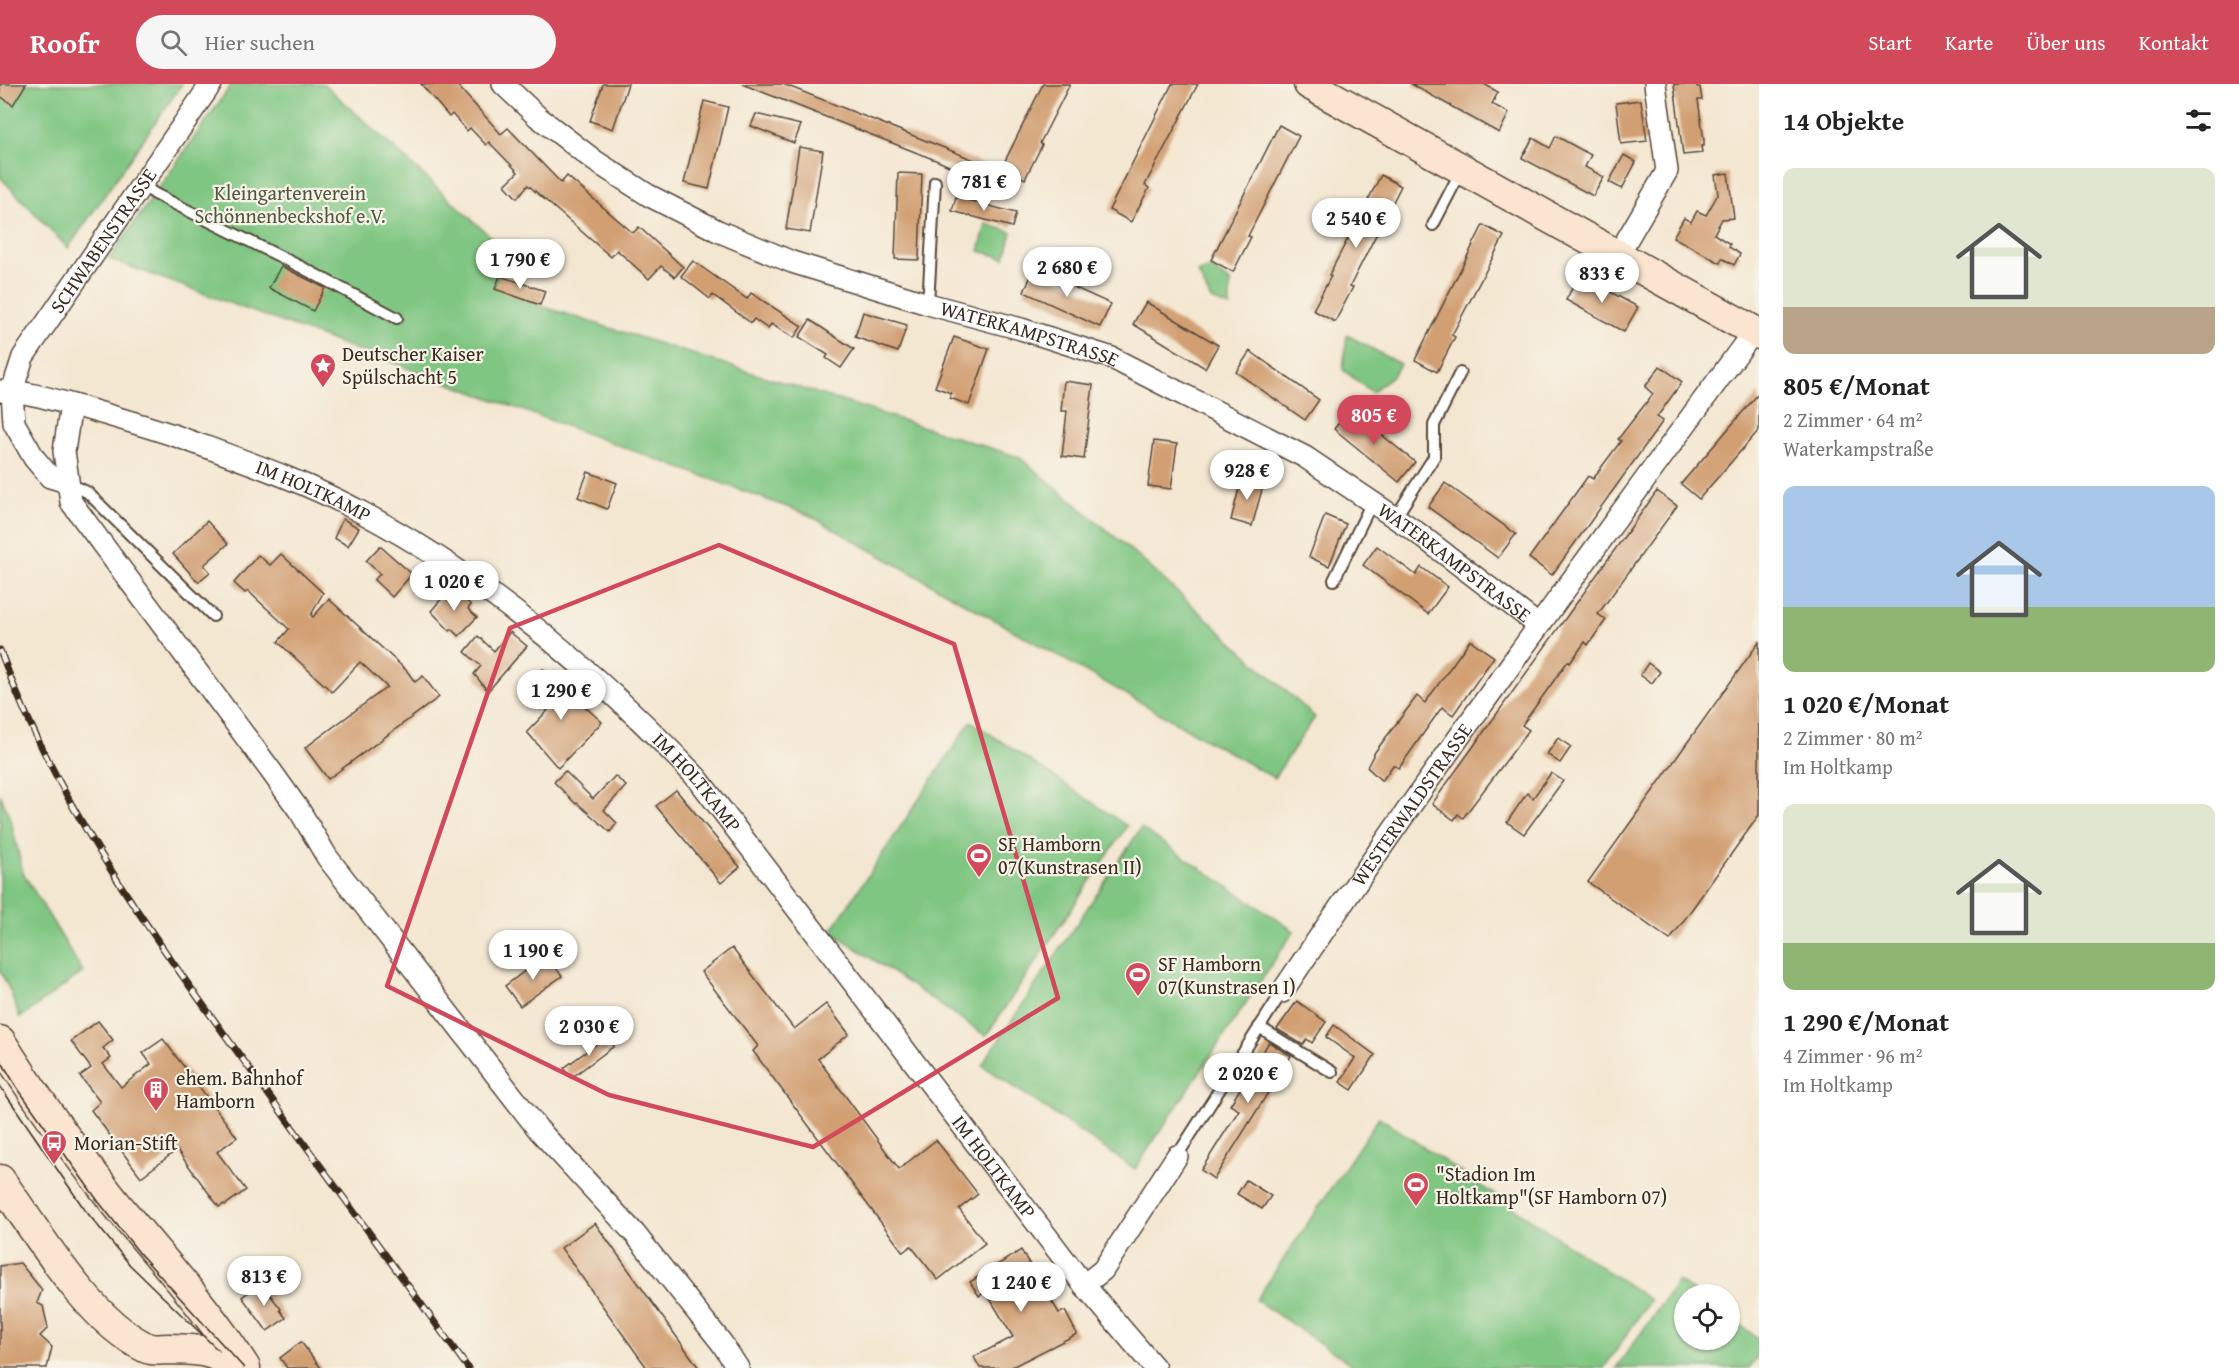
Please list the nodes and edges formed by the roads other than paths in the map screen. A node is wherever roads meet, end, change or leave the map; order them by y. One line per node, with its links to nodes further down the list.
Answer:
1 (211, 84): 7 (street, SCHWABENSTRASSE)
2 (503, 84): 10 (street, WATERKAMPSTRASSE)
3 (1308, 84): 5 (street)
4 (1655, 84): 9 (street)
5 (1462, 169): 8 (lane); 9 (street)
6 (935, 182): 10 (lane)
7 (141, 184): 11 (lane); 14 (street, SCHWABENSTRASSE)
8 (1432, 225)
9 (1618, 255): 12 (street)
10 (928, 304): 17 (street, WATERKAMPSTRASSE)
11 (397, 318)
12 (1756, 332): 21 (street, WESTERWALDSTRASSE)
13 (1461, 373): 18 (lane)
14 (6, 391): 15 (street, IM HOLTKAMP); 16 (street)
15 (71, 405): 16 (street); 28 (street, IM HOLTKAMP)
16 (67, 483): 20 (lane); 31 (street)
17 (1372, 502): 18 (street, WATERKAMPSTRASSE); 19 (lane)
18 (1395, 518): 21 (street, WATERKAMPSTRASSE)
19 (1334, 580)
20 (213, 616)
21 (1538, 625): 22 (street, WESTERWALDSTRASSE)
22 (1282, 992): 23 (lane, WESTERWALDSTRASSE)
23 (1259, 1027): 25 (lane); 26 (lane, WESTERWALDSTRASSE)
24 (0, 1041): 30 (street)
25 (1332, 1072)
26 (1178, 1156): 28 (street, WESTERWALDSTRASSE)
27 (0, 1180): 29 (street)
28 (1084, 1285): 32 (street, IM HOLTKAMP)
29 (236, 1368)
30 (245, 1368)
31 (738, 1368)
32 (1155, 1368)

